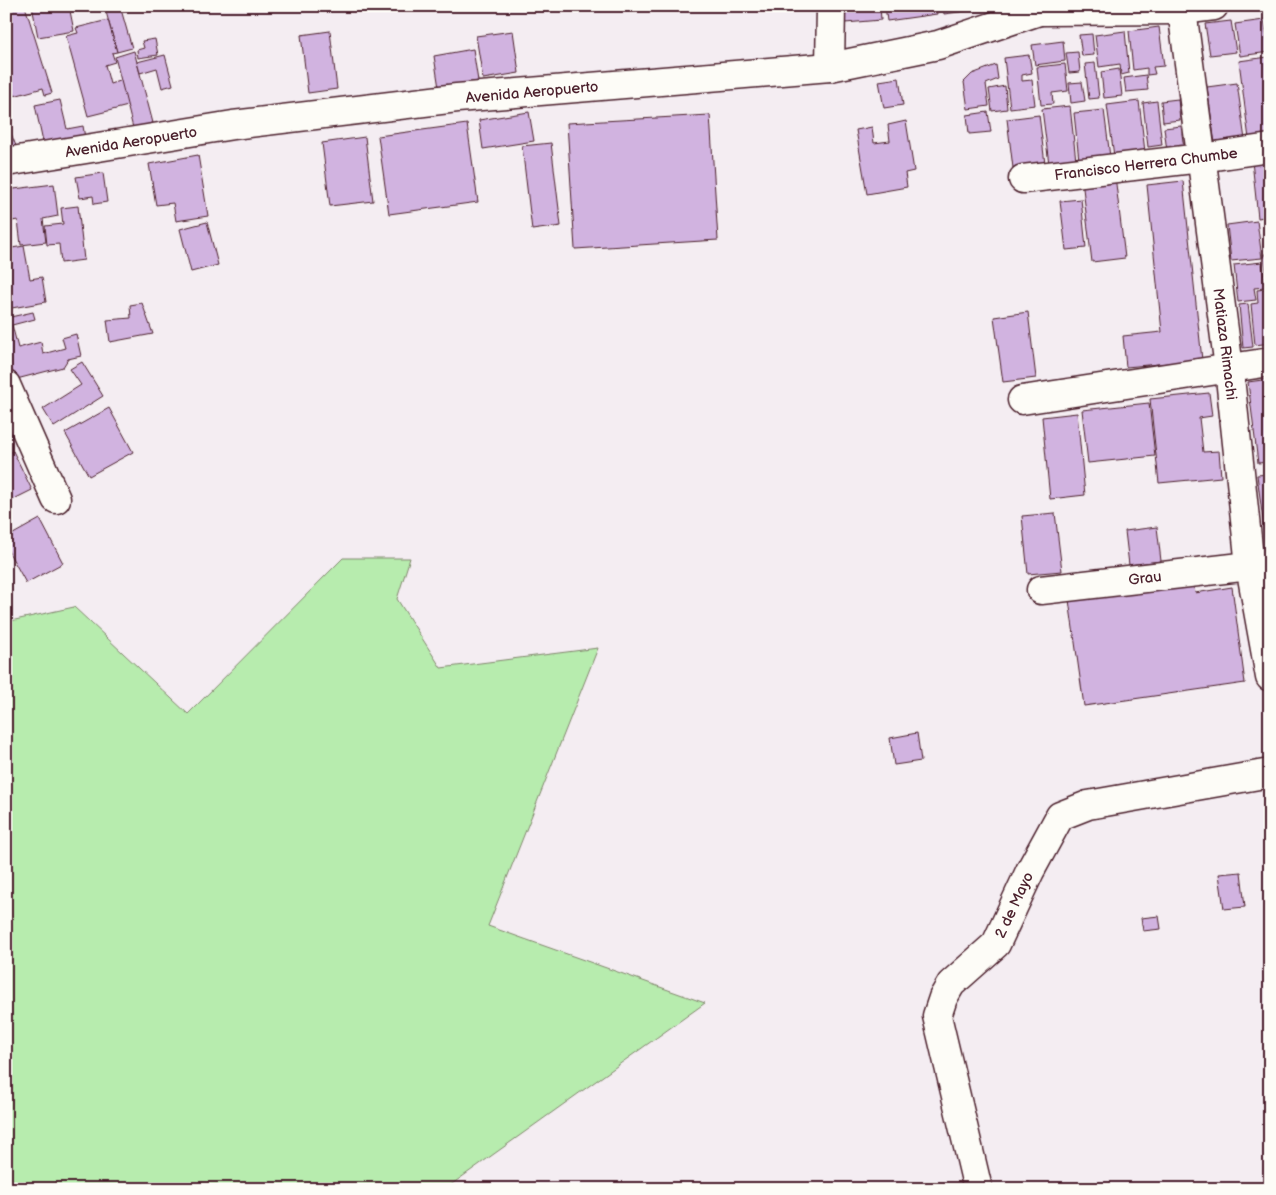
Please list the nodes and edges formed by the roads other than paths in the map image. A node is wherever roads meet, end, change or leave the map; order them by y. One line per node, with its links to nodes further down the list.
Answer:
1 (831, 6): 5 (street)
2 (1214, 6): 4 (street, Avenida Aeropuerto)
3 (1049, 9): 4 (street, Avenida Aeropuerto); 5 (street, Avenida Aeropuerto)
4 (1182, 10): 7 (street, Matiaza Rimachi)
5 (830, 67): 8 (street, Avenida Aeropuerto)
6 (1270, 148): 7 (street, Francisco Herrera Chumbe)
7 (1201, 158): 9 (street, Francisco Herrera Chumbe); 11 (street, Matiaza Rimachi)
8 (6, 162)
9 (1023, 179)
10 (1270, 362): 11 (street)
11 (1229, 368): 13 (street); 15 (street, Matiaza Rimachi)
12 (6, 385): 14 (street)
13 (1022, 400)
14 (56, 499)
15 (1250, 566): 16 (street, Grau); 17 (street, Matiaza Rimachi)
16 (1041, 590)
17 (1270, 677)
18 (1270, 773): 19 (street, 2 de Mayo)
19 (978, 1189)

